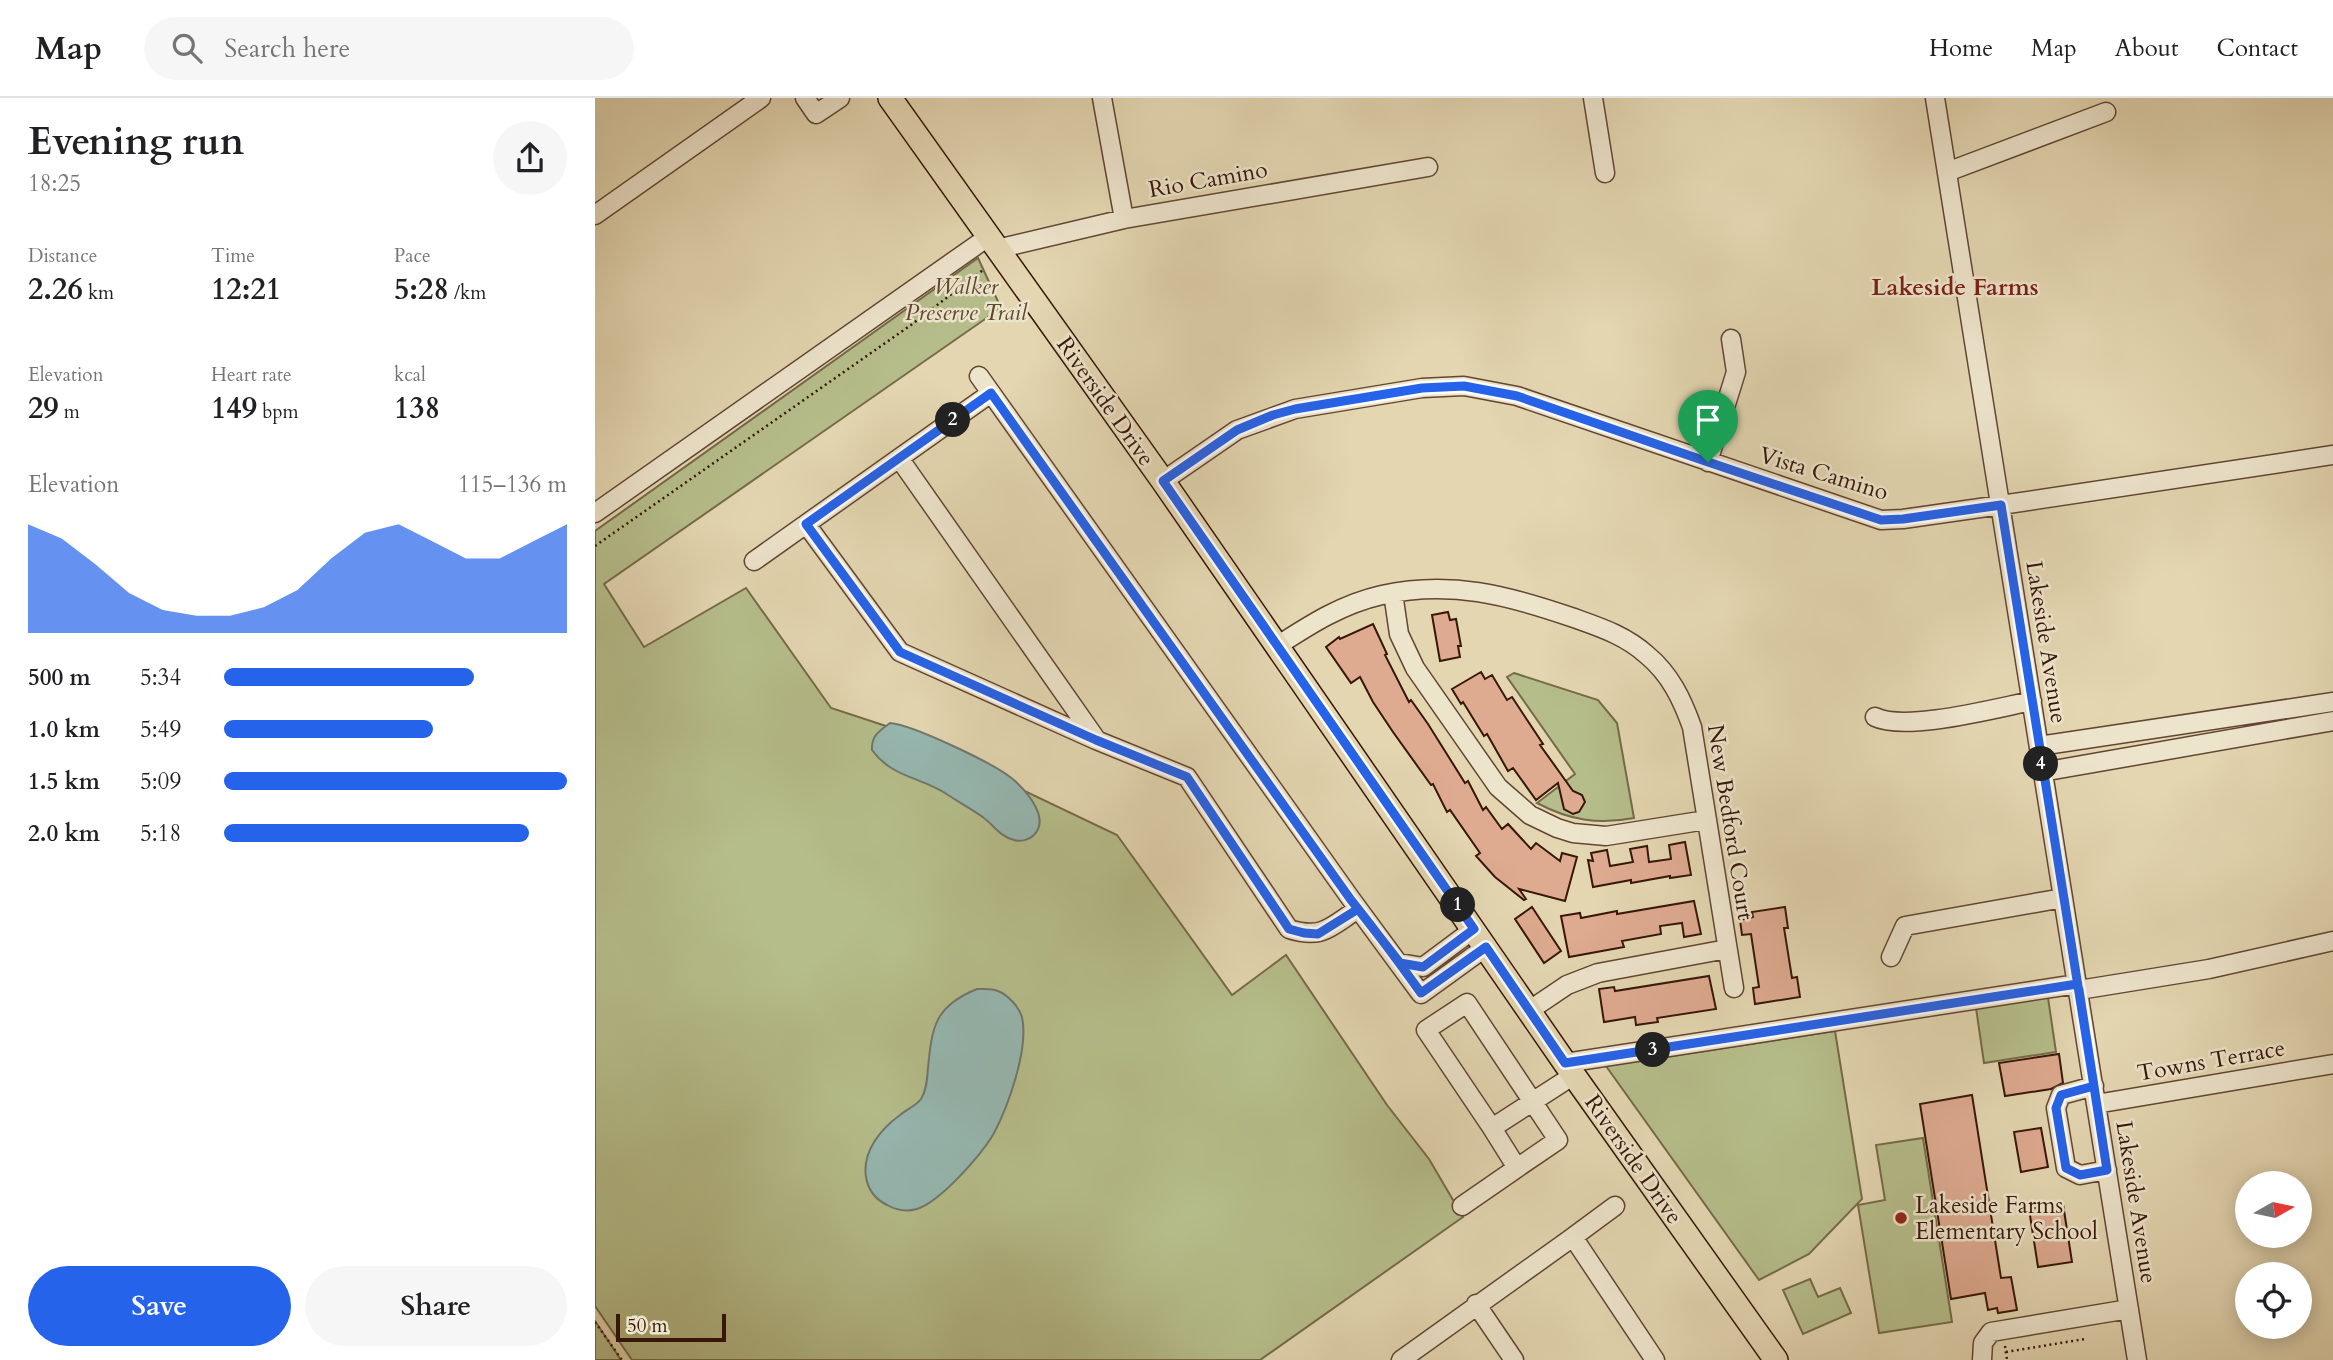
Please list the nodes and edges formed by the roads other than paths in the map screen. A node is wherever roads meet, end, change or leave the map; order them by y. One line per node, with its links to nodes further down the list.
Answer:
1 (761, 98): 12 (street)
2 (805, 98): 3 (street)
3 (840, 98)
4 (890, 98): 14 (main road, Riverside Drive)
5 (1101, 98): 13 (street)
6 (1593, 98): 11 (street)
7 (1935, 98): 10 (street, Lakeside Avenue)
8 (2106, 112): 10 (street)
9 (1428, 167): 13 (street, Rio Camino)
10 (1947, 172): 22 (street, Lakeside Avenue)
11 (1605, 173)
12 (595, 215)
13 (1124, 219): 14 (street, Rio Camino)
14 (993, 243): 21 (main road, Riverside Drive); 23 (street)
15 (1731, 340): 20 (street)
16 (979, 376): 17 (street)
17 (991, 393): 19 (street); 37 (street)
18 (2333, 455): 22 (street, Vista Camino)
19 (899, 458): 24 (street); 32 (street)
20 (1708, 462): 21 (street, Vista Camino); 22 (street, Vista Camino)
21 (1163, 481): 27 (main road, Riverside Drive)
22 (2001, 505): 28 (street, Lakeside Avenue)
23 (595, 513)
24 (806, 524): 25 (street); 32 (street)
25 (754, 561)
26 (1393, 593): 27 (street, New Bedford Court); 35 (street); 35 (street, New Bedford Court)
27 (1277, 646): 38 (main road, Riverside Drive)
28 (2032, 701): 30 (street); 33 (street, Lakeside Avenue)
29 (2333, 702): 33 (street)
30 (1875, 717)
31 (2333, 721): 34 (street)
32 (1096, 740): 37 (street)
33 (2039, 746): 34 (street, Lakeside Avenue)
34 (2042, 772): 36 (street, Lakeside Avenue)
35 (1706, 820): 40 (street, New Bedford Court)
36 (2063, 898): 42 (street); 45 (street, Lakeside Avenue)
37 (1358, 909): 43 (street)
38 (1480, 938): 41 (street); 44 (street); 47 (main road, Riverside Drive)
39 (2333, 941): 45 (street)
40 (1727, 949): 46 (street, New Bedford Court); 47 (street)
41 (1440, 954): 43 (street); 44 (street)
42 (1891, 957)
43 (1400, 963): 44 (street)
44 (1453, 972)
45 (2078, 987): 49 (street); 50 (street, Lakeside Avenue)
46 (1734, 988)
47 (1530, 1010): 49 (main road, Riverside Drive)
48 (2333, 1064): 52 (street, Towns Terrace)
49 (1570, 1069): 51 (street); 64 (main road, Riverside Drive)
50 (2094, 1086): 52 (street, Lakeside Avenue); 55 (street)
51 (1533, 1102): 53 (street); 53 (street); 54 (street)
52 (2097, 1104): 55 (street, Lakeside Avenue)
53 (1492, 1128): 54 (street)
54 (1517, 1168): 56 (street)
55 (2107, 1170): 60 (street, Lakeside Avenue)
56 (1462, 1206)
57 (1615, 1206): 58 (street)
58 (1573, 1237): 59 (street); 63 (street)
59 (1476, 1304): 61 (street); 62 (street)
60 (2129, 1309): 65 (street); 66 (street, Lakeside Avenue)
61 (1401, 1360)
62 (1514, 1360)
63 (1655, 1360)
64 (1776, 1360)
65 (1982, 1360)
66 (2137, 1360)

